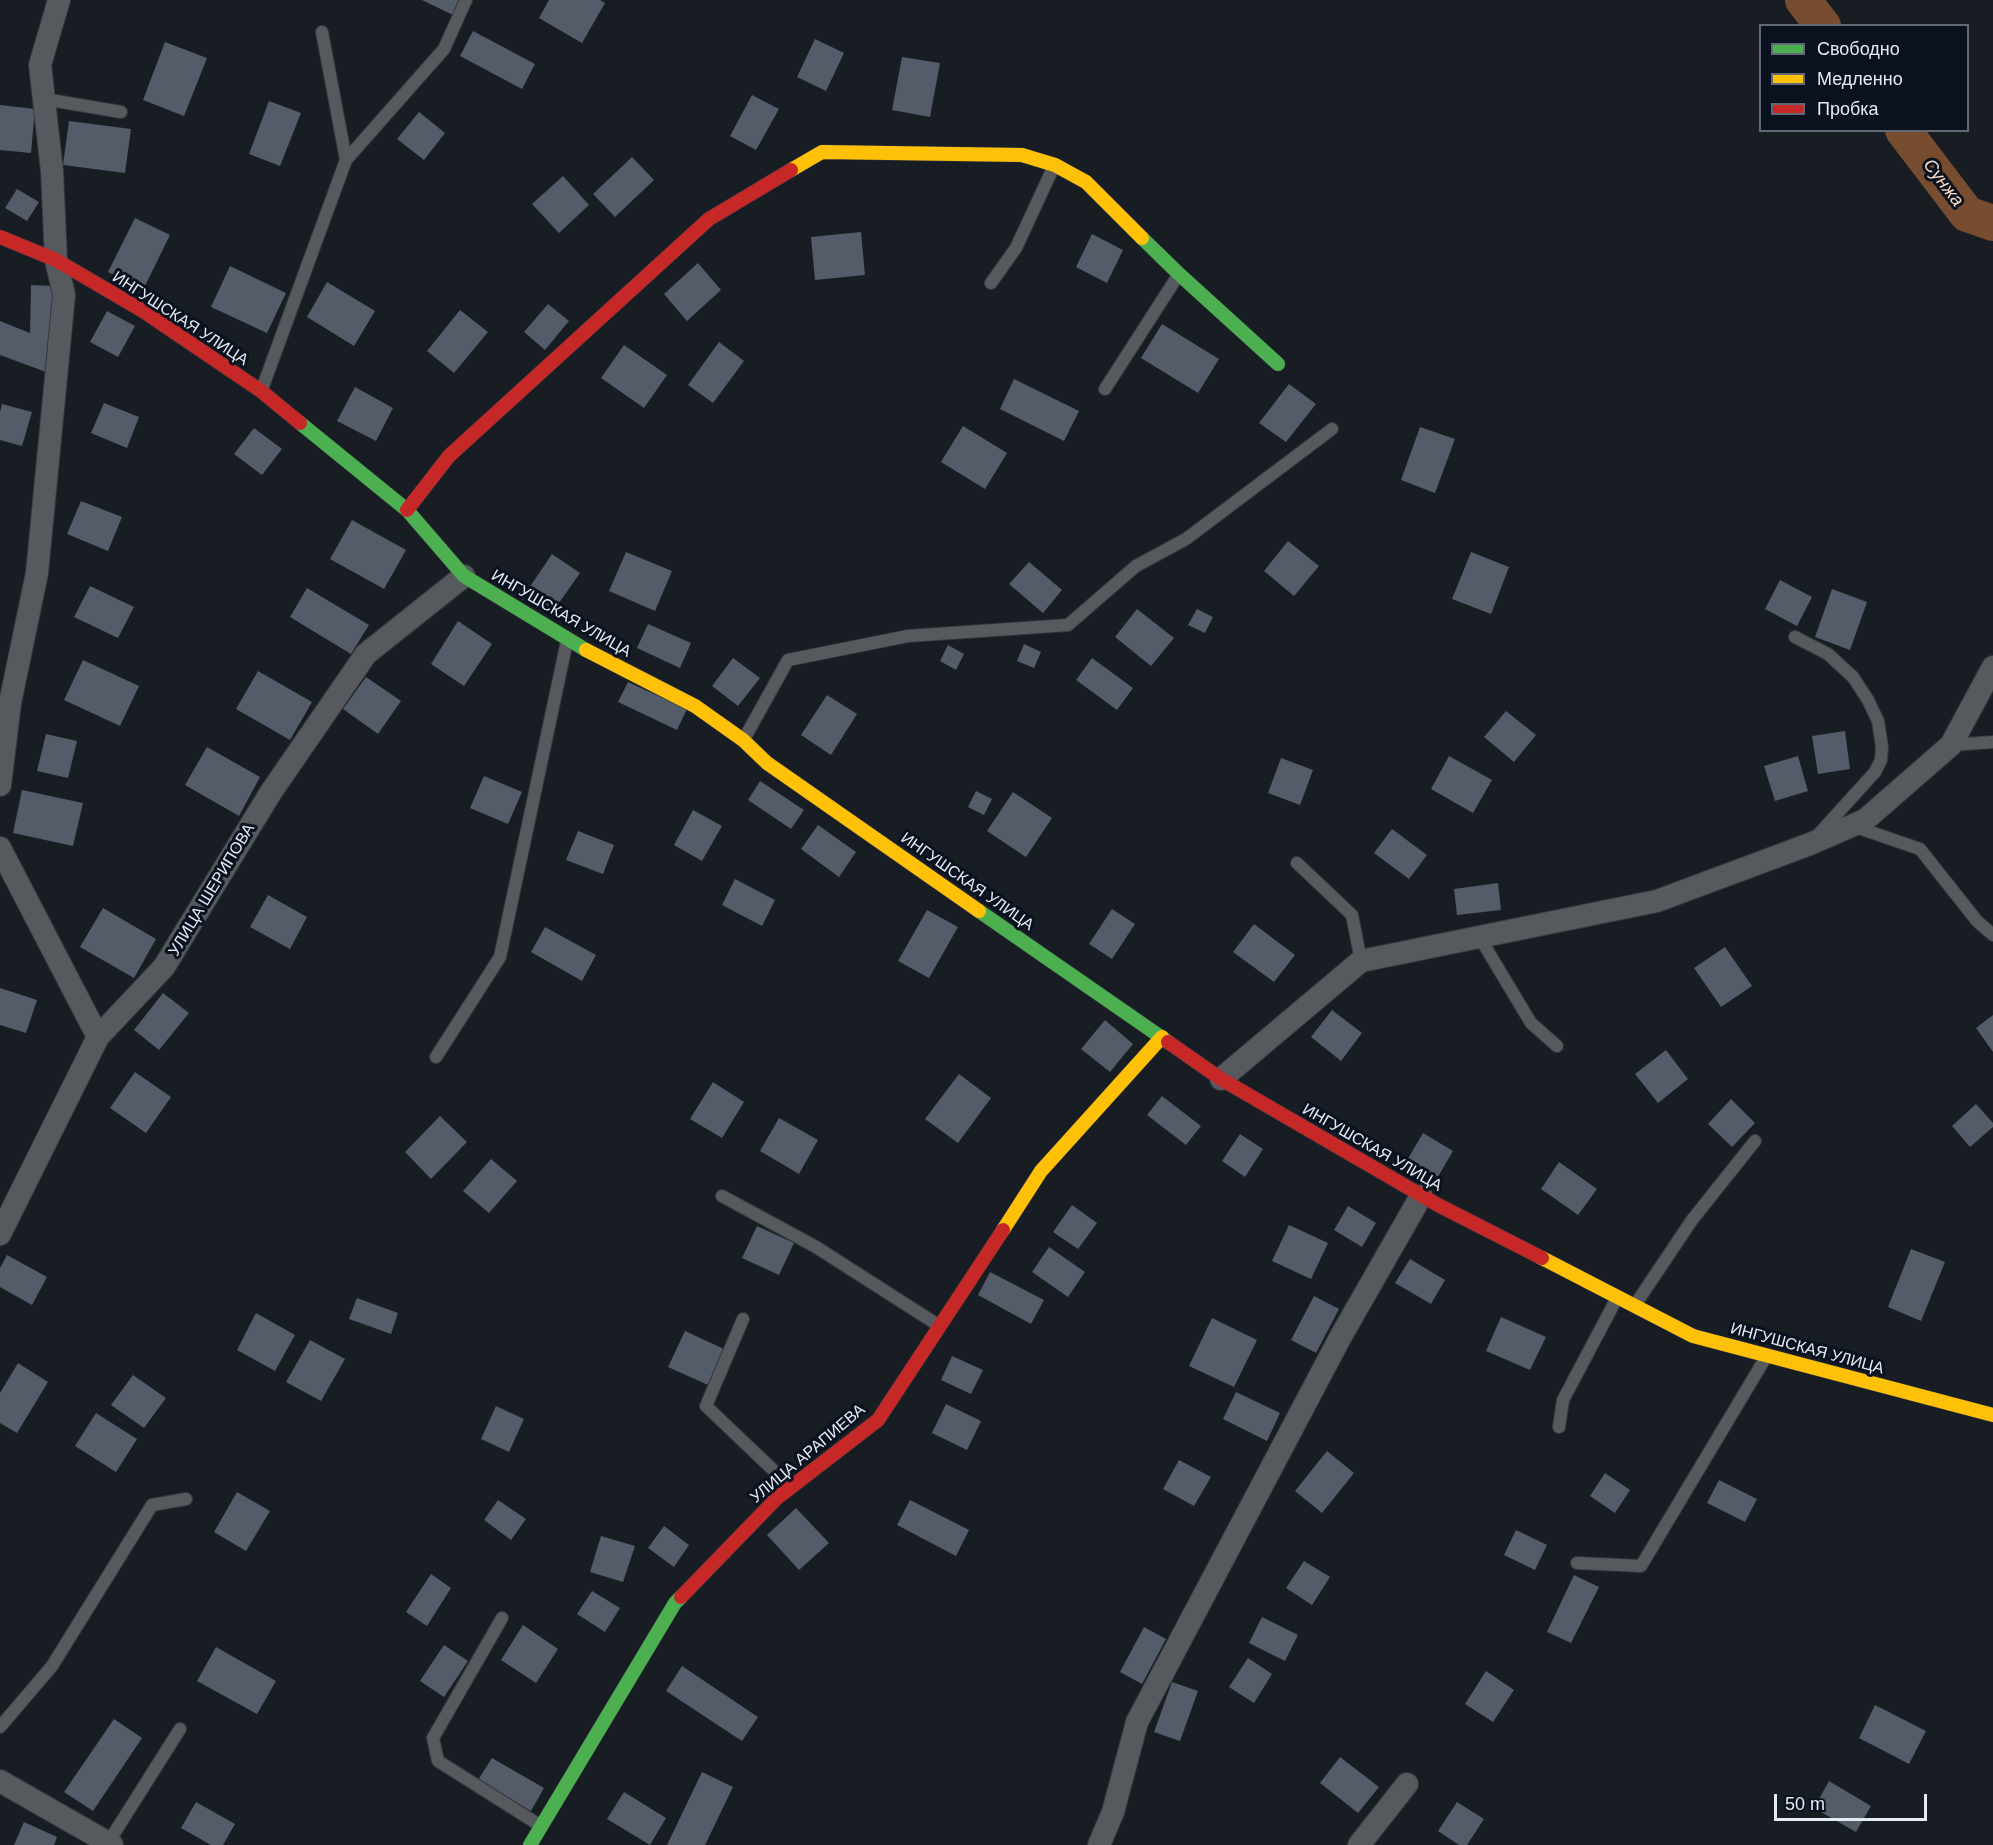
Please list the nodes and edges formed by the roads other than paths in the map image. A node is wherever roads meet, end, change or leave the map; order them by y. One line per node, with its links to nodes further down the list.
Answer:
1 (60, 0): 4 (street)
2 (466, 0): 6 (lane)
3 (322, 32): 6 (lane)
4 (44, 99): 5 (lane); 9 (street)
5 (122, 111)
6 (346, 160): 14 (lane)
7 (1055, 165): 10 (street); 11 (lane); 16 (street)
8 (0, 237): 9 (street, ИНГУШСКАЯ УЛИЦА)
9 (56, 260): 14 (street, ИНГУШСКАЯ УЛИЦА); 24 (street)
10 (1179, 274): 12 (street); 13 (lane)
11 (991, 283)
12 (1278, 364)
13 (1105, 389)
14 (261, 391): 16 (street, ИНГУШСКАЯ УЛИЦА)
15 (1332, 429): 21 (lane)
16 (407, 510): 17 (street, ИНГУШСКАЯ УЛИЦА)
17 (464, 576): 19 (street, ИНГУШСКАЯ УЛИЦА); 32 (street, УЛИЦА ШЕРИПОВА)
18 (1795, 638): 26 (lane)
19 (567, 640): 21 (street, ИНГУШСКАЯ УЛИЦА); 35 (lane)
20 (1993, 666): 23 (street)
21 (743, 740): 33 (street, ИНГУШСКАЯ УЛИЦА)
22 (1993, 742): 23 (lane)
23 (1951, 745): 25 (street)
24 (0, 785)
25 (1852, 826): 26 (street); 29 (lane)
26 (1810, 844): 30 (street)
27 (0, 848): 32 (street)
28 (1298, 863): 31 (lane)
29 (1993, 935)
30 (1480, 938): 31 (street); 34 (lane)
31 (1361, 961): 36 (street)
32 (98, 1037): 40 (street, УЛИЦА ШЕРИПОВА)
33 (1162, 1037): 36 (street, ИНГУШСКАЯ УЛИЦА); 44 (street, УЛИЦА АРАПИЕВА)
34 (1557, 1046)
35 (436, 1057)
36 (1221, 1079): 39 (street, ИНГУШСКАЯ УЛИЦА)
37 (1755, 1141): 42 (lane)
38 (722, 1196): 44 (lane)
39 (1421, 1196): 41 (street, ИНГУШСКАЯ УЛИЦА); 59 (street)
40 (0, 1234)
41 (1617, 1297): 42 (street, ИНГУШСКАЯ УЛИЦА); 47 (lane)
42 (1634, 1306): 45 (street, ИНГУШСКАЯ УЛИЦА)
43 (743, 1319): 48 (lane)
44 (939, 1326): 48 (street, УЛИЦА АРАПИЕВА)
45 (1767, 1355): 46 (street, ИНГУШСКАЯ УЛИЦА); 50 (lane)
46 (1993, 1415)
47 (1559, 1427)
48 (790, 1487): 56 (street, УЛИЦА АРАПИЕВА)
49 (186, 1499): 52 (lane)
50 (1577, 1563)
51 (502, 1618): 56 (lane)
52 (0, 1727)
53 (180, 1728): 57 (lane)
54 (0, 1781): 57 (street)
55 (1407, 1784): 60 (street)
56 (541, 1826): 58 (street, УЛИЦА АРАПИЕВА)
57 (110, 1844)
58 (530, 1845)
59 (1099, 1845)
60 (1359, 1845)

